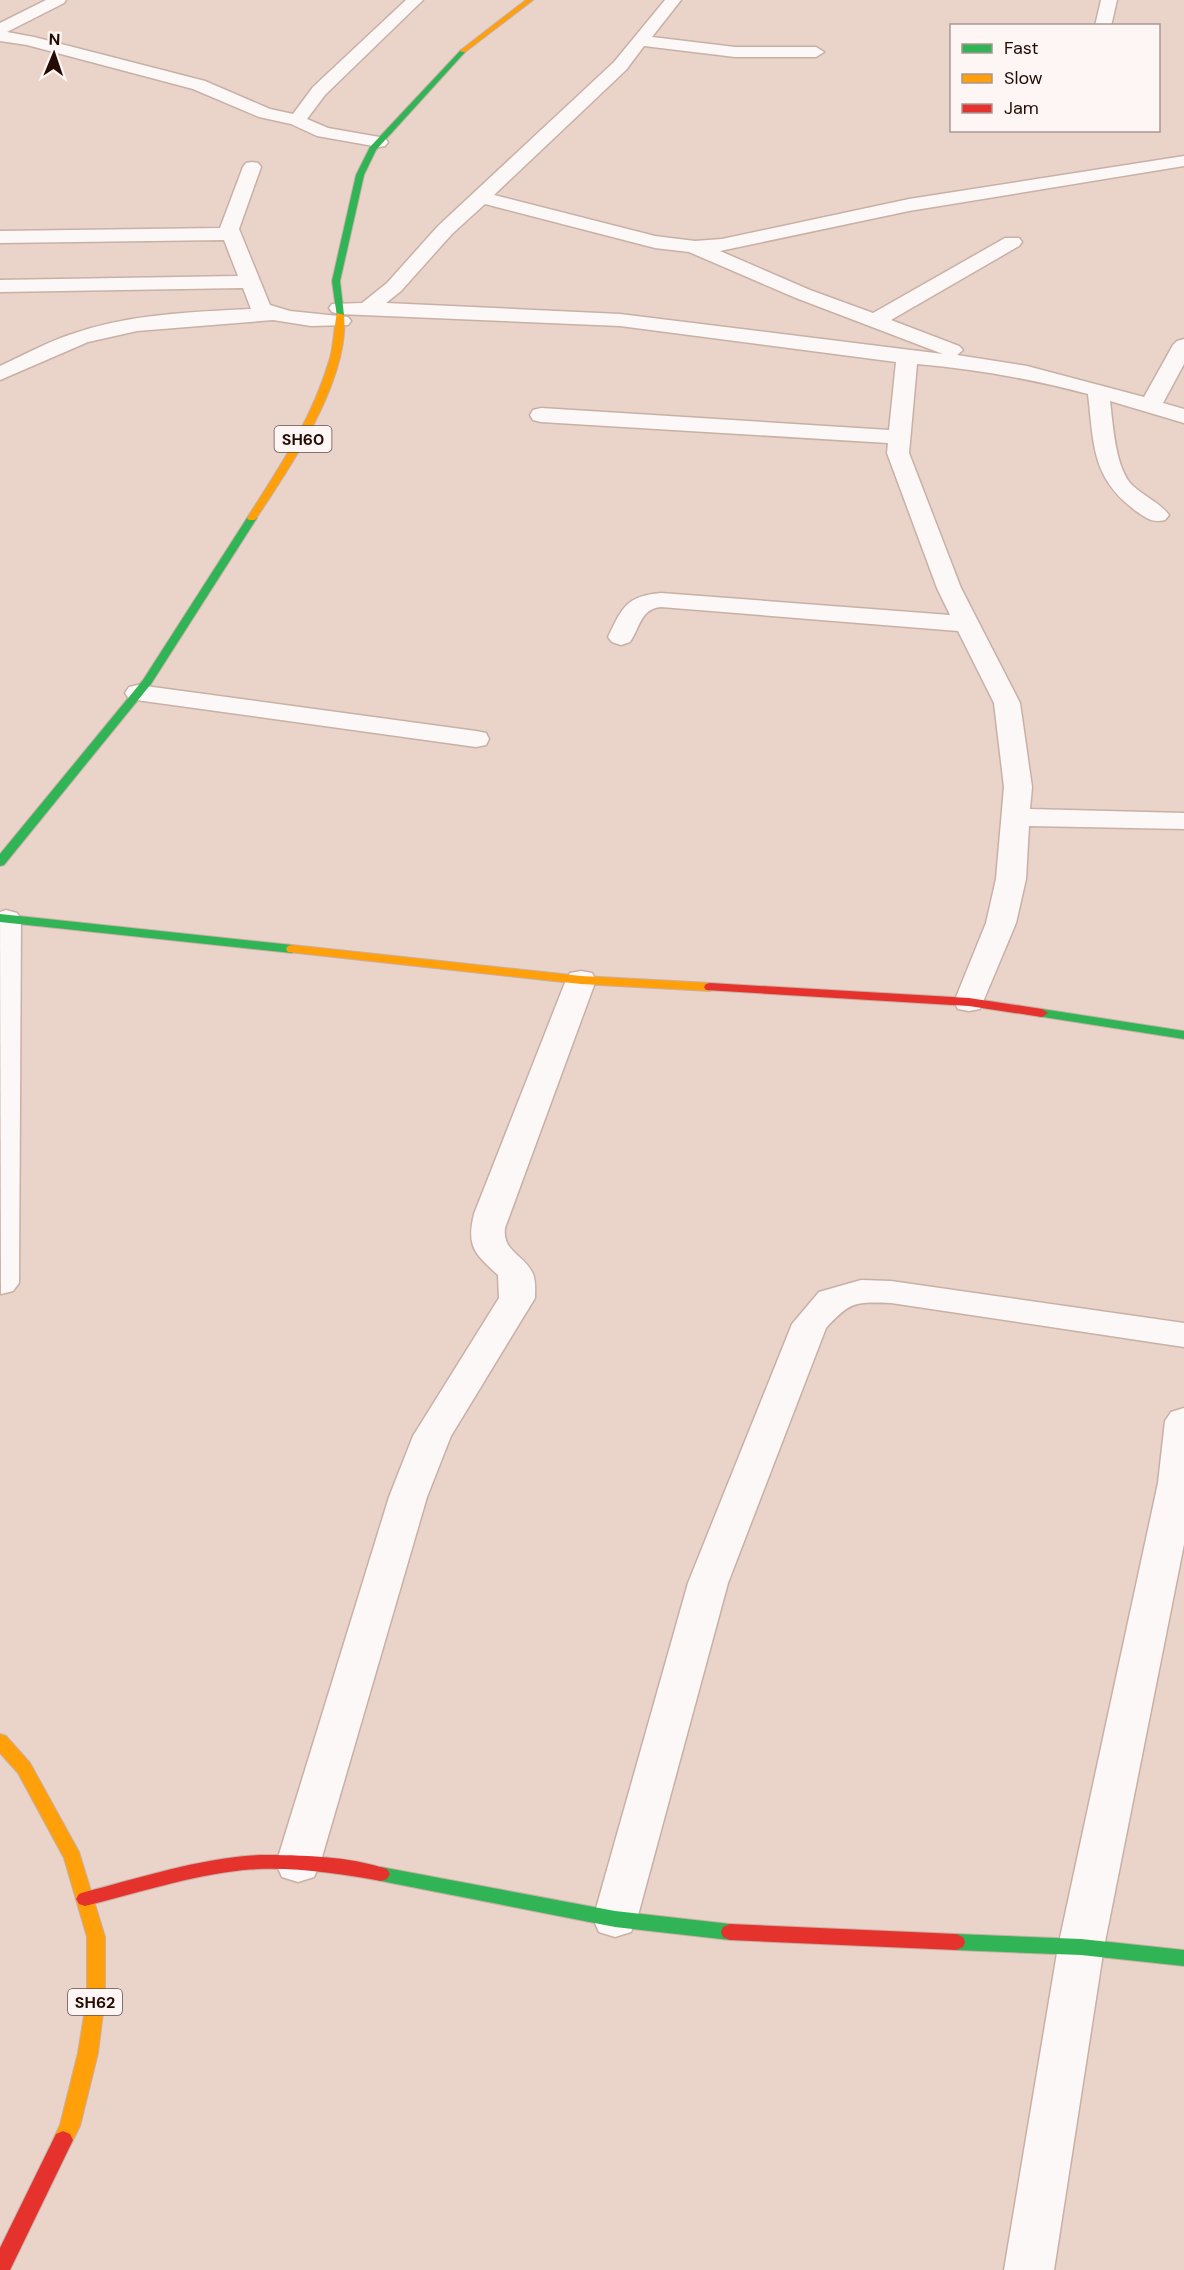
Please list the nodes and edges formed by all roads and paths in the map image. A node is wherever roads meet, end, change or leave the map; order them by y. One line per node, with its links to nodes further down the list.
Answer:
1 (58, 0): 7 (street)
2 (415, 0): 10 (street)
3 (530, 0): 11 (main road, SH60)
4 (673, 0): 8 (street)
5 (1109, 0): 6 (street)
6 (1103, 24)
7 (2, 28): 10 (street)
8 (642, 41): 9 (street); 14 (street)
9 (816, 52)
10 (297, 120): 11 (street)
11 (379, 142): 23 (main road, SH60)
12 (1184, 161): 18 (street)
13 (252, 167): 15 (street)
14 (481, 197): 18 (street); 21 (street)
15 (231, 234): 16 (street); 19 (street)
16 (0, 237)
17 (1012, 242): 24 (street)
18 (694, 247): 24 (street)
19 (250, 282): 20 (street); 22 (street)
20 (0, 286)
21 (368, 308): 23 (street); 26 (street)
22 (272, 314): 23 (street); 28 (street)
23 (340, 314): 37 (main road, SH60)
24 (875, 321): 27 (street)
25 (1184, 345): 30 (street)
26 (908, 357): 27 (street); 33 (street)
27 (976, 363): 29 (street)
28 (0, 374)
29 (1098, 390): 30 (street); 34 (street)
30 (1150, 406): 32 (street)
31 (541, 415): 33 (street)
32 (1184, 416)
33 (899, 437): 35 (street)
34 (1157, 515)
35 (967, 624): 36 (street); 39 (street)
36 (621, 637)
37 (138, 693): 38 (street); 41 (main road, SH60)
38 (476, 739)
39 (1016, 817): 40 (street); 44 (street)
40 (1184, 821)
41 (0, 862)
42 (3, 918): 43 (main road); 46 (street)
43 (581, 980): 44 (main road); 50 (street)
44 (969, 1002): 45 (main road)
45 (1184, 1035)
46 (1, 1283)
47 (1184, 1335): 52 (street)
48 (1184, 1421): 53 (street)
49 (0, 1741): 51 (main road, SH62)
50 (298, 1864): 51 (main road); 52 (main road)
51 (85, 1899): 55 (main road, SH62)
52 (615, 1919): 53 (main road)
53 (1081, 1947): 54 (main road); 56 (street)
54 (1184, 1958)
55 (0, 2270)
56 (1029, 2270)

